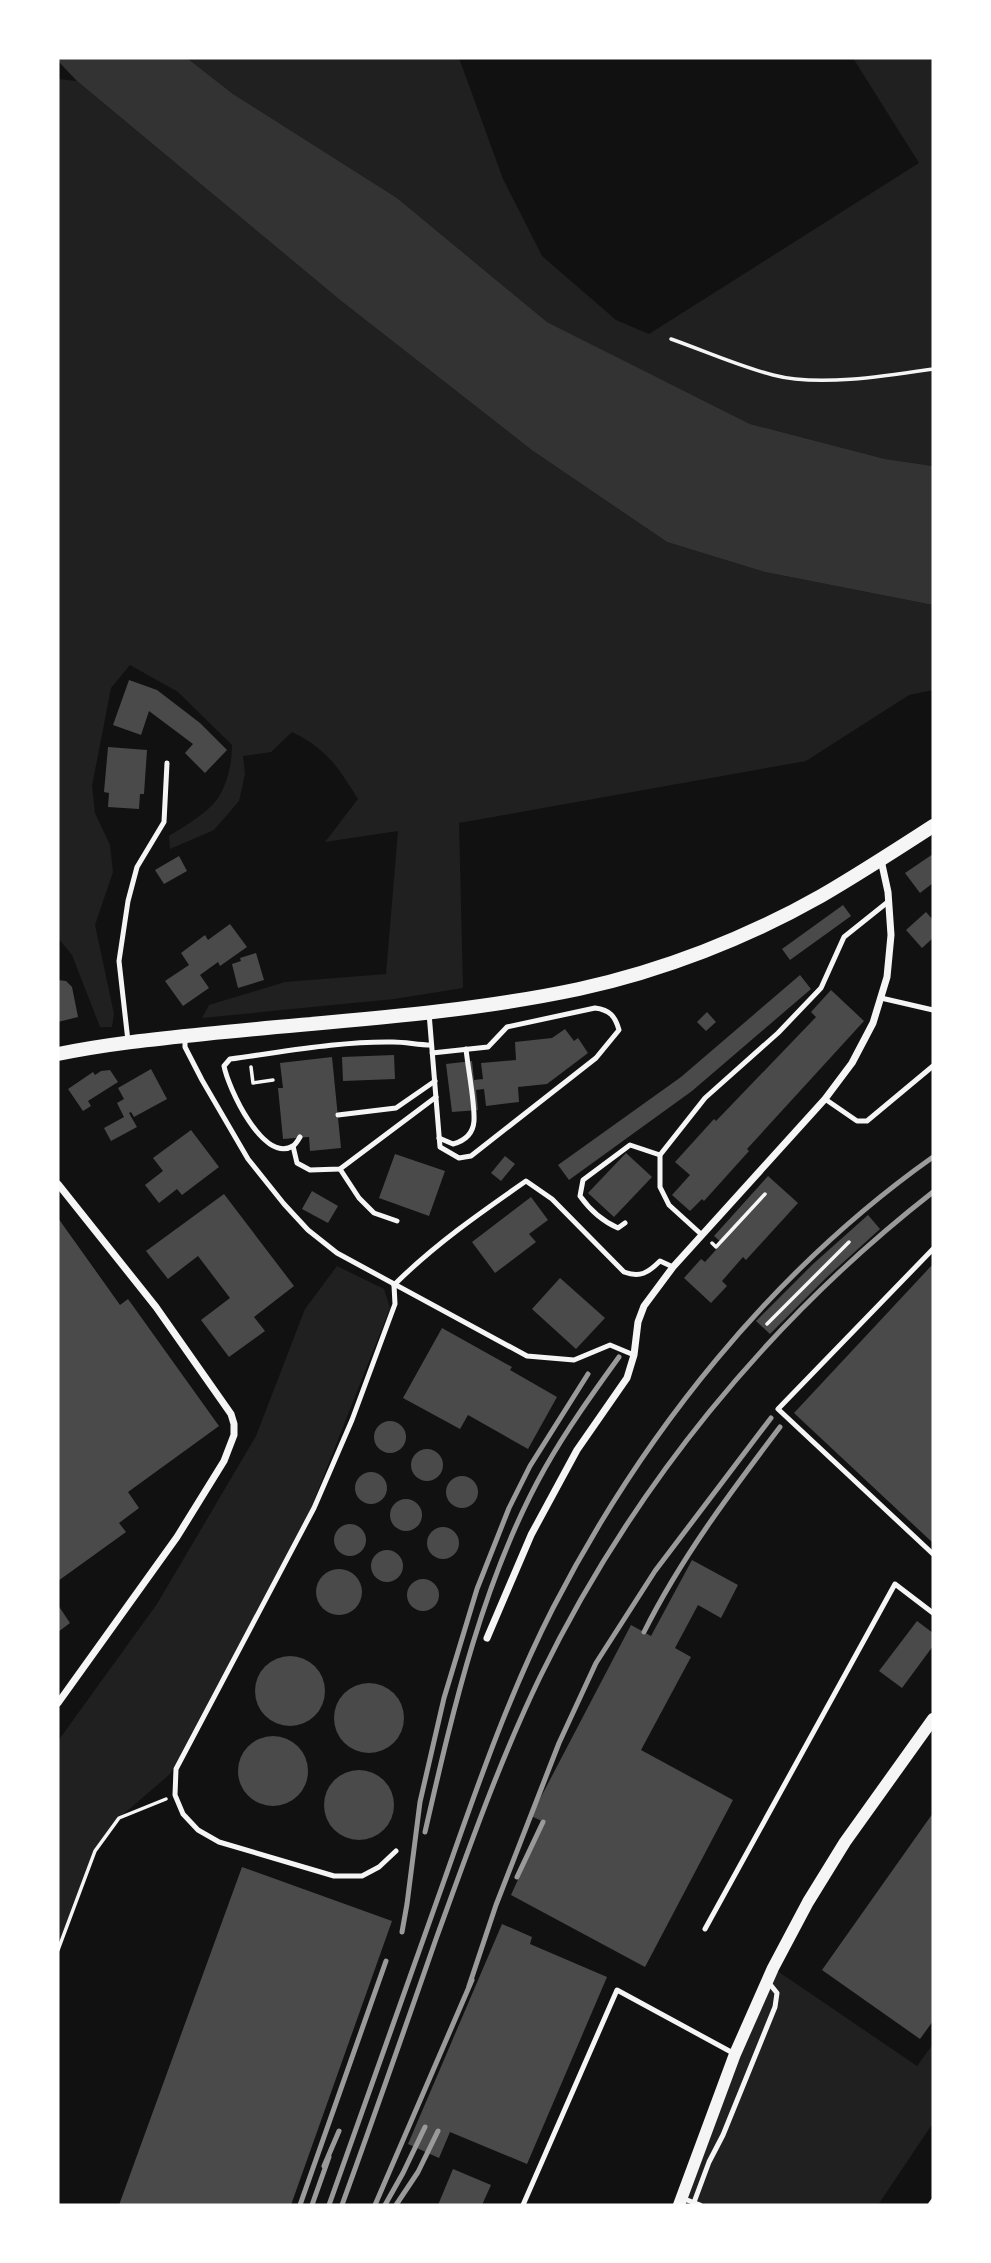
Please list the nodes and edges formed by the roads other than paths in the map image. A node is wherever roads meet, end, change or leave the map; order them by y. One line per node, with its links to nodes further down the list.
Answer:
1 (167, 763): 9 (lane)
2 (933, 826): 3 (main road)
3 (881, 859): 4 (street); 7 (main road)
4 (889, 901): 5 (street); 22 (lane)
5 (881, 998): 6 (lane); 17 (street)
6 (933, 1010)
7 (429, 1013): 8 (main road); 10 (lane)
8 (184, 1036): 9 (main road); 30 (lane)
9 (128, 1041): 13 (main road)
10 (431, 1045): 12 (lane); 21 (lane)
11 (466, 1049): 12 (lane); 20 (lane); 20 (lane)
12 (432, 1053): 15 (lane)
13 (58, 1054)
14 (933, 1066): 17 (lane)
15 (435, 1081): 16 (lane); 18 (lane)
16 (436, 1097): 20 (lane); 23 (lane)
17 (825, 1099): 27 (street)
18 (338, 1115)
19 (300, 1137): 21 (lane)
20 (439, 1138)
21 (293, 1146): 23 (lane)
22 (660, 1155): 26 (lane); 27 (lane)
23 (340, 1168): 25 (lane)
24 (58, 1184): 35 (street)
25 (397, 1221)
26 (625, 1223)
27 (702, 1235): 29 (street)
28 (933, 1249): 32 (lane)
29 (673, 1267): 30 (lane); 31 (street)
30 (394, 1285): 31 (lane); 37 (lane)
31 (634, 1355): 34 (street)
32 (933, 1554)
33 (933, 1613): 38 (lane)
34 (487, 1638)
35 (58, 1703)
36 (933, 1719): 39 (street)
37 (396, 1851)
38 (705, 1929)
39 (767, 1980): 40 (street); 42 (lane)
40 (735, 2054): 42 (street); 43 (lane)
41 (933, 2201): 44 (lane)
42 (690, 2203)
43 (523, 2205)
44 (930, 2205)

